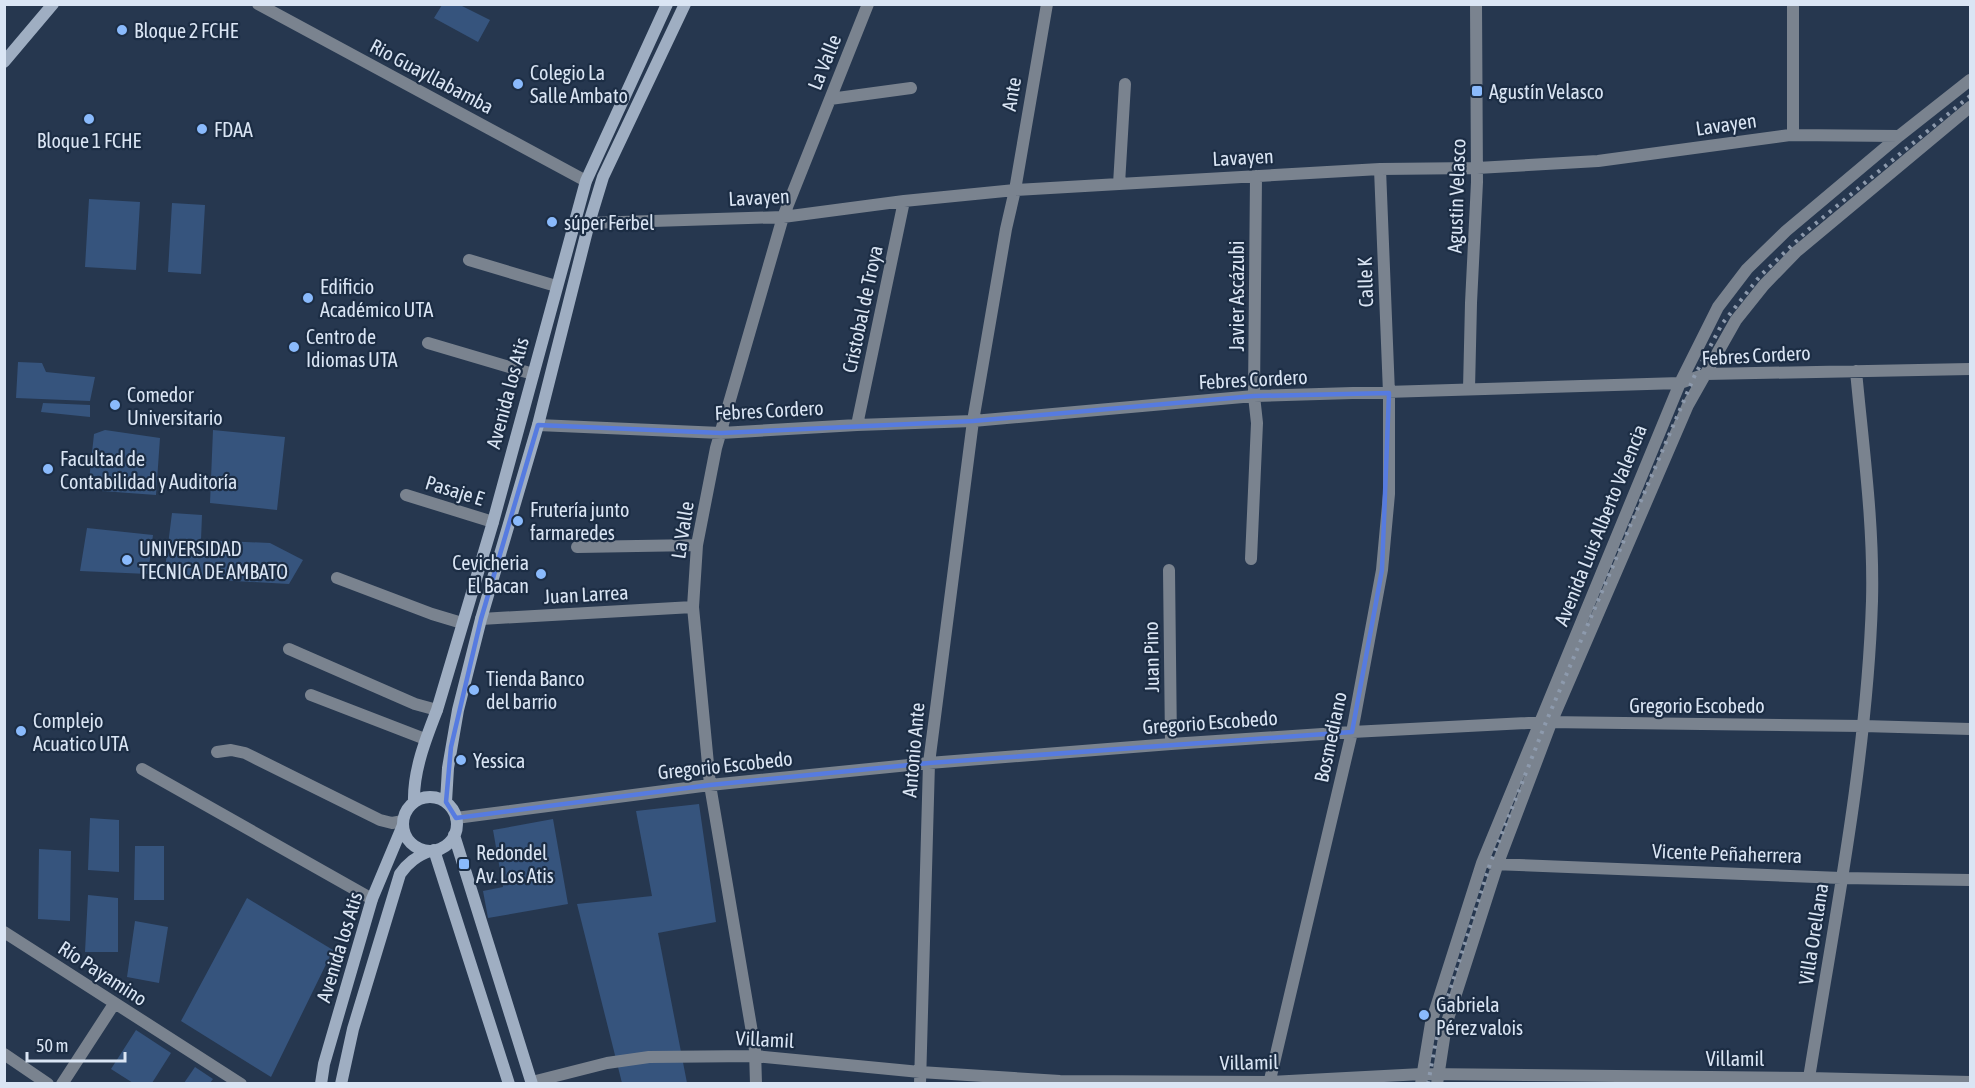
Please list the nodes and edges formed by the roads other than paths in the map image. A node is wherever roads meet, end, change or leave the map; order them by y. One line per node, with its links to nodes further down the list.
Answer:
1 (53, 4): 9 (main road)
2 (258, 4): 20 (street, Rio Guayllabamba)
3 (667, 4): 20 (main road, Avenida los Atis)
4 (686, 4): 25 (main road, Avenida los Atis)
5 (868, 4): 13 (street, La Valle)
6 (1047, 4): 22 (street, Ante)
7 (1476, 4): 17 (street, Agustin Velasco)
8 (1793, 5): 15 (street)
9 (4, 62)
10 (1971, 80): 16 (street, Avenida Luis Alberto Valencia)
11 (1125, 84): 21 (street)
12 (911, 88): 13 (street)
13 (830, 99): 24 (street, La Valle)
14 (1971, 107): 32 (street, Avenida Luis Alberto Valencia)
15 (1793, 135): 16 (street, Lavayen); 17 (street, Lavayen)
16 (1899, 136): 33 (street, Avenida Luis Alberto Valencia)
17 (1477, 168): 18 (street, Lavayen); 34 (street, Agustin Velasco)
18 (1380, 169): 19 (street, Lavayen); 35 (street, Calle K)
19 (1256, 176): 21 (street, Lavayen); 36 (street, Javier Ascázubi)
20 (586, 182): 27 (main road, Avenida los Atis)
21 (1119, 184): 22 (street, Lavayen)
22 (1015, 190): 23 (street, Lavayen); 37 (street, Ante)
23 (904, 201): 24 (street, Lavayen); 39 (street, Cristobal de Troya)
24 (783, 217): 25 (street, Lavayen); 40 (street, La Valle)
25 (589, 223): 38 (main road, Avenida los Atis)
26 (469, 260): 27 (street)
27 (556, 286): 31 (main road, Avenida los Atis)
28 (428, 343): 31 (street)
29 (1971, 369): 30 (street, Febres Cordero)
30 (1856, 370): 32 (street, Febres Cordero); 55 (street, Villa Orellana)
31 (533, 374): 42 (main road, Avenida los Atis)
32 (1706, 374): 33 (street, Febres Cordero); 54 (street, Avenida Luis Alberto Valencia)
33 (1680, 383): 34 (street, Febres Cordero); 54 (street, Avenida Luis Alberto Valencia)
34 (1469, 389): 35 (street, Febres Cordero)
35 (1389, 393): 36 (street, Febres Cordero); 57 (street, Bosmediano)
36 (1254, 396): 37 (street, Febres Cordero); 45 (street, Javier Ascázubi)
37 (973, 421): 39 (street, Febres Cordero); 61 (street, Antonio Ante)
38 (538, 425): 40 (street, Febres Cordero); 49 (main road, Avenida los Atis)
39 (857, 425): 40 (street, Febres Cordero)
40 (720, 433): 43 (street, La Valle)
41 (406, 495): 42 (street, Pasaje E)
42 (492, 522): 50 (main road, Avenida los Atis)
43 (697, 545): 44 (street); 48 (street, La Valle)
44 (577, 547)
45 (1251, 559)
46 (1169, 570): 59 (street, Juan Pino)
47 (337, 578): 50 (street)
48 (693, 607): 49 (street, Juan Larrea); 63 (street, La Valle)
49 (481, 619): 65 (main road, Avenida los Atis)
50 (462, 623): 53 (main road, Avenida los Atis)
51 (289, 649): 53 (street)
52 (311, 695): 58 (street)
53 (437, 710): 58 (main road, Avenida los Atis)
54 (1545, 723): 55 (street, Gregorio Escobedo); 57 (street, Gregorio Escobedo); 70 (street, Avenida Luis Alberto Valencia); 71 (street, Avenida Luis Alberto Valencia)
55 (1863, 726): 56 (street, Gregorio Escobedo); 72 (street, Villa Orellana)
56 (1971, 729)
57 (1352, 732): 59 (street, Gregorio Escobedo); 93 (street, Bosmediano)
58 (425, 739): 64 (main road, Avenida los Atis)
59 (1172, 744): 61 (street, Gregorio Escobedo)
60 (218, 752): 67 (street)
61 (929, 763): 63 (street, Gregorio Escobedo); 79 (street, Antonio Ante)
62 (142, 769): 74 (street)
63 (710, 785): 66 (street, Gregorio Escobedo); 78 (street, La Valle)
64 (414, 802): 65 (main road); 67 (main road, Avenida los Atis)
65 (446, 802): 66 (main road)
66 (456, 818): 68 (main road)
67 (403, 823): 69 (main road); 74 (main road, Avenida los Atis)
68 (454, 835): 69 (main road, Avenida los Atis); 91 (main road)
69 (432, 850): 89 (main road, Avenida los Atis); 90 (main road)
70 (1482, 863): 71 (street, Vicente Peñaherrera); 80 (street, Avenida Luis Alberto Valencia)
71 (1498, 863): 72 (street, Vicente Peñaherrera); 81 (street, Avenida Luis Alberto Valencia)
72 (1841, 878): 73 (street, Vicente Peñaherrera); 82 (street, Villa Orellana)
73 (1971, 880)
74 (372, 899): 88 (main road, Avenida los Atis)
75 (4, 932): 76 (street, Río Payamino)
76 (114, 1004): 86 (street); 87 (street, Río Payamino)
77 (4, 1054): 85 (street)
78 (755, 1056): 79 (street, Villamil); 91 (street, Villamil); 92 (street, La Valle)
79 (920, 1078): 83 (street, Villamil)
80 (1421, 1079): 81 (street, Villamil); 93 (street, Villamil)
81 (1438, 1079): 82 (street, Villamil)
82 (1815, 1080): 84 (street, Villamil)
83 (1060, 1082): 93 (street, Villamil)
84 (1971, 1082)
85 (48, 1083)
86 (62, 1083)
87 (241, 1083)
88 (321, 1083)
89 (340, 1083)
90 (509, 1083)
91 (532, 1083)
92 (756, 1083)
93 (1269, 1083)

